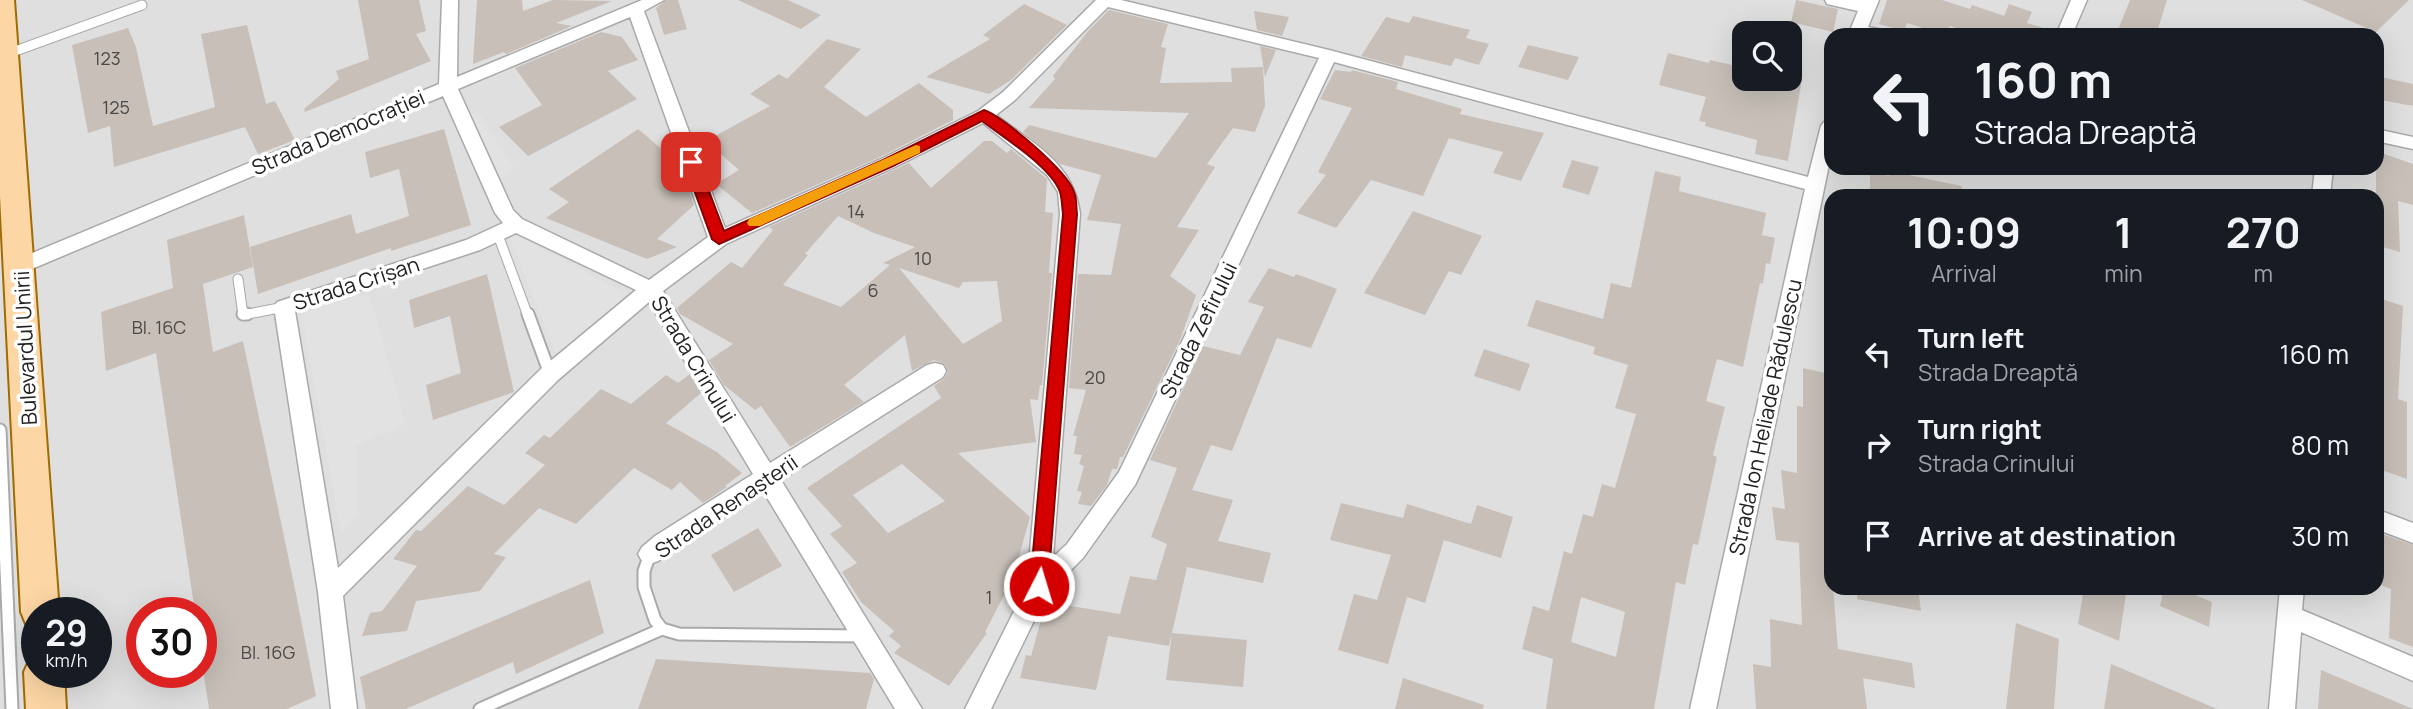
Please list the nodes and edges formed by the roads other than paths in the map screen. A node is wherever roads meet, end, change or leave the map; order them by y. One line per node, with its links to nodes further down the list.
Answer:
1 (1, 0): 12 (main road, Bulevardul Unirii)
2 (450, 0): 14 (street)
3 (656, 0): 9 (street, Strada Democrației)
4 (1833, 0): 7 (street)
5 (2080, 0): 11 (street)
6 (1104, 1): 13 (street); 15 (street, Strada Crinului)
7 (1869, 4): 10 (street)
8 (142, 5): 12 (lane)
9 (635, 9): 14 (street, Strada Democrației); 21 (street)
10 (1859, 28)
11 (2067, 28)
12 (5, 55): 22 (main road, Bulevardul Unirii)
13 (1329, 55): 19 (street); 33 (street, Strada Zefirului)
14 (448, 86): 20 (street); 22 (street, Strada Democrației)
15 (984, 115): 21 (street, Strada Crinului); 33 (street)
16 (2384, 137): 17 (street)
17 (2413, 142)
18 (1824, 150): 19 (street, Strada Ion Heliade Rădulescu)
19 (1815, 185): 48 (street, Strada Ion Heliade Rădulescu)
20 (506, 229): 24 (street); 25 (street, Strada Crișan); 27 (lane)
21 (719, 239): 24 (street, Strada Crinului)
22 (20, 266): 36 (main road, Bulevardul Unirii)
23 (238, 279): 25 (lane)
24 (651, 289): 27 (street); 29 (street, Strada Crinului)
25 (284, 307): 34 (street, Strada Crișan)
26 (935, 371): 29 (street, Strada Renașterii)
27 (551, 374): 34 (street)
28 (0, 430): 42 (lane, Bulevardul Unirii)
29 (767, 478): 32 (street, Strada Renașterii); 39 (street, Strada Crinului)
30 (2384, 522): 31 (street)
31 (2413, 533)
32 (650, 554): 38 (lane, Strada Renașterii)
33 (1039, 586): 47 (street)
34 (330, 592): 44 (street, Strada Crișan)
35 (2292, 595): 37 (street)
36 (39, 597)
37 (2290, 616): 40 (street); 49 (street)
38 (662, 629): 39 (lane); 45 (lane)
39 (866, 636): 46 (street, Strada Crinului)
40 (2413, 668)
41 (45, 688): 43 (main road)
42 (12, 709)
43 (46, 709)
44 (344, 709)
45 (480, 709)
46 (909, 709)
47 (978, 709)
48 (1703, 709)
49 (2282, 709)

